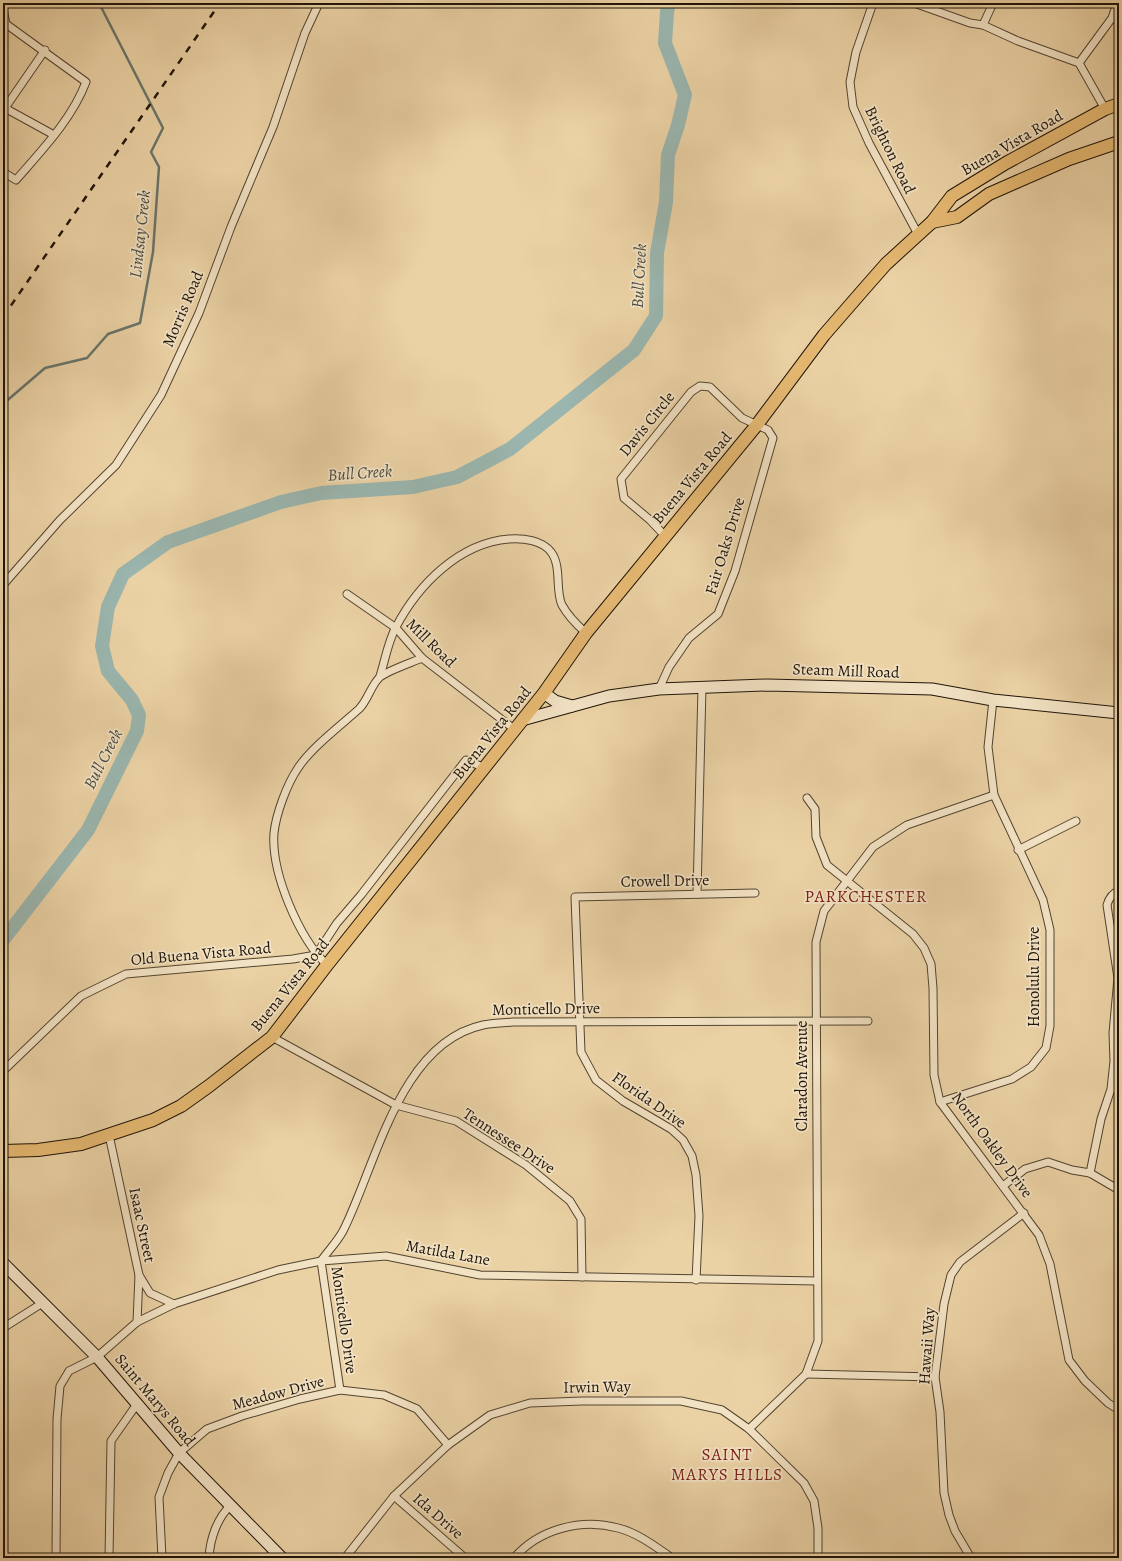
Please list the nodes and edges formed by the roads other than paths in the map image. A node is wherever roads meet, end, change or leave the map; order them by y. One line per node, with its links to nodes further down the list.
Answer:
1 (319, 3): 21 (street, Morris Road)
2 (873, 3): 18 (street, Brighton Road)
3 (914, 3): 7 (street)
4 (993, 3): 7 (street)
5 (1117, 3): 10 (street)
6 (3, 9): 8 (street)
7 (983, 25): 10 (street)
8 (4, 26): 9 (street)
9 (45, 50): 12 (street); 14 (street)
10 (1079, 63): 13 (street)
11 (1119, 104): 13 (main road, Buena Vista Road)
12 (4, 108): 14 (street)
13 (1105, 109): 17 (main road, Buena Vista Road)
14 (54, 135): 16 (street)
15 (1119, 142): 17 (main road, Buena Vista Road)
16 (3, 172)
17 (932, 222): 18 (main road, Buena Vista Road)
18 (919, 236): 19 (main road, Buena Vista Road)
19 (756, 426): 20 (main road, Buena Vista Road); 20 (street, Davis Circle); 28 (street, Fair Oaks Drive)
20 (665, 536): 24 (main road, Buena Vista Road)
21 (3, 585)
22 (347, 594): 23 (street, Mill Road)
23 (396, 628): 24 (street); 25 (street, Mill Road); 26 (street)
24 (586, 633): 29 (main road, Buena Vista Road)
25 (422, 658): 26 (street); 34 (street, Mill Road)
26 (380, 676): 45 (street)
27 (702, 687): 28 (street, Steam Mill Road); 30 (street, Steam Mill Road); 43 (street)
28 (659, 689): 31 (street, Steam Mill Road)
29 (544, 693): 31 (street); 33 (main road, Buena Vista Road)
30 (993, 700): 32 (street, Steam Mill Road); 36 (street, Honolulu Drive)
31 (573, 706): 33 (street, Steam Mill Road)
32 (1119, 713)
33 (522, 720): 34 (main road, Buena Vista Road)
34 (514, 730): 35 (main road, Buena Vista Road)
35 (486, 768): 45 (street); 46 (main road, Buena Vista Road)
36 (994, 795): 39 (street, Honolulu Drive); 40 (street, Claradon Avenue)
37 (807, 798): 40 (street, North Oakley Drive)
38 (1076, 821): 39 (street)
39 (1018, 850): 52 (street, Honolulu Drive)
40 (846, 880): 47 (street, Claradon Avenue); 52 (street, North Oakley Drive)
41 (1119, 891): 56 (street)
42 (756, 893): 43 (street, Crowell Drive)
43 (697, 894): 44 (street, Crowell Drive)
44 (575, 897): 49 (street, Florida Drive)
45 (316, 955): 46 (street); 51 (street, Old Buena Vista Road)
46 (327, 965): 50 (main road, Buena Vista Road)
47 (816, 1021): 48 (street, Monticello Drive); 49 (street, Monticello Drive); 65 (street, Claradon Avenue)
48 (868, 1021)
49 (578, 1022): 53 (street, Monticello Drive); 64 (street, Florida Drive)
50 (272, 1037): 53 (street, Tennessee Drive); 54 (main road, Buena Vista Road)
51 (3, 1071)
52 (940, 1102): 57 (street, North Oakley Drive)
53 (396, 1105): 60 (street, Monticello Drive); 63 (street, Tennessee Drive)
54 (109, 1135): 55 (main road, Buena Vista Road); 62 (street, Isaac Street)
55 (3, 1150)
56 (1090, 1173): 57 (street); 58 (street)
57 (1003, 1186): 59 (street, North Oakley Drive)
58 (1119, 1190)
59 (1024, 1213): 72 (street, Hawaii Way); 75 (street, North Oakley Drive)
60 (321, 1261): 63 (street, Matilda Lane); 67 (street, Matilda Lane); 73 (street, Monticello Drive)
61 (3, 1263): 66 (street, Saint Marys Road)
62 (138, 1275): 67 (street, Isaac Street); 68 (street)
63 (582, 1277): 64 (street, Matilda Lane)
64 (696, 1280): 65 (street, Matilda Lane)
65 (817, 1281): 71 (street, Claradon Avenue)
66 (44, 1302): 69 (street); 70 (street, Saint Marys Road)
67 (174, 1304): 68 (street, Matilda Lane)
68 (137, 1322): 70 (street, Matilda Lane)
69 (3, 1328)
70 (97, 1357): 74 (street, Saint Marys Road); 81 (street, Matilda Lane)
71 (806, 1374): 72 (street); 76 (street, Claradon Avenue)
72 (935, 1377): 91 (street, Hawaii Way)
73 (340, 1390): 77 (street, Meadow Drive); 78 (street, Meadow Drive)
74 (137, 1404): 78 (street, Saint Marys Road); 82 (street)
75 (1119, 1410)
76 (749, 1429): 77 (street, Irwin Way); 90 (street, Irwin Way)
77 (448, 1445): 79 (street, Irwin Way)
78 (179, 1453): 80 (street, Saint Marys Road); 83 (street)
79 (394, 1496): 86 (street, Irwin Way); 87 (street, Ida Drive)
80 (231, 1505): 84 (street); 85 (street, Saint Marys Road)
81 (56, 1558)
82 (109, 1558)
83 (162, 1558)
84 (209, 1558)
85 (282, 1558)
86 (345, 1558)
87 (465, 1558)
88 (514, 1558): 89 (street)
89 (672, 1558)
90 (818, 1558)
91 (970, 1558)

